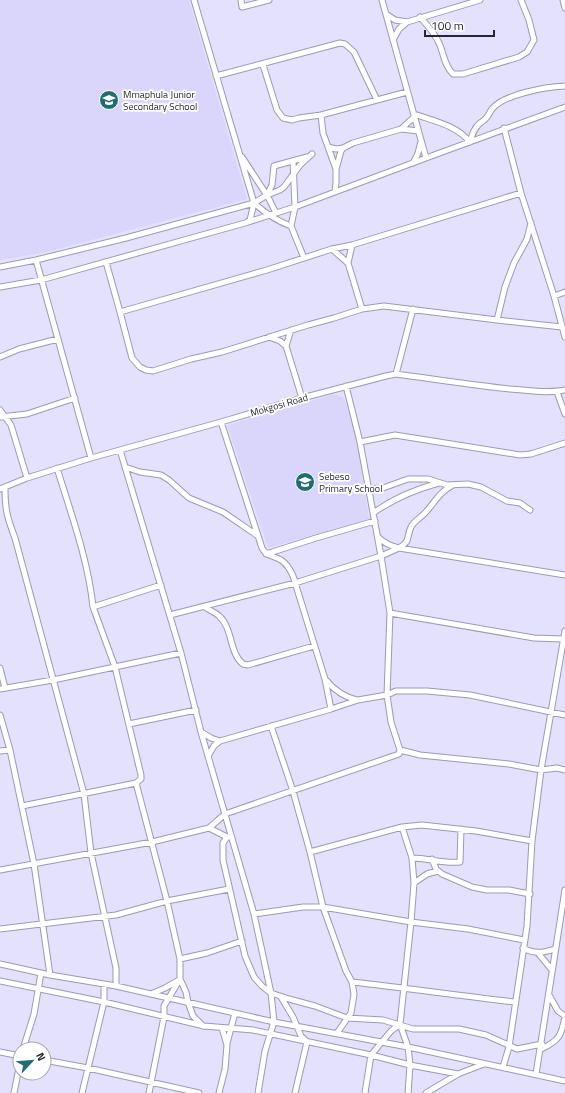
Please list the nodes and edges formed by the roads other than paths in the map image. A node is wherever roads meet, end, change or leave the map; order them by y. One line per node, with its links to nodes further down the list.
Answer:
1 (194, 0): 14 (street)
2 (241, 0): 3 (street)
3 (269, 0)
4 (382, 0): 9 (street)
5 (480, 0): 10 (street)
6 (520, 0): 10 (street)
7 (563, 0): 8 (street)
8 (565, 8)
9 (386, 14): 11 (street); 12 (street)
10 (420, 17): 11 (street)
11 (407, 22): 12 (street)
12 (393, 40): 16 (street)
13 (263, 65): 14 (street); 17 (street); 19 (street)
14 (216, 76): 28 (street)
15 (565, 86): 25 (street)
16 (407, 92): 17 (street); 20 (street)
17 (377, 100): 19 (street)
18 (565, 107): 21 (street)
19 (321, 115): 26 (street)
20 (414, 115): 22 (street); 23 (street); 25 (street)
21 (504, 128): 25 (street); 35 (street)
22 (401, 129): 23 (street); 27 (street)
23 (418, 131): 24 (street)
24 (421, 140): 29 (street); 31 (street)
25 (470, 142): 29 (street)
26 (328, 147): 27 (street); 32 (street)
27 (343, 148): 32 (street)
28 (238, 152): 36 (street); 37 (street)
29 (426, 158): 31 (street)
30 (293, 161): 33 (street); 33 (street); 36 (street)
31 (413, 163): 34 (street)
32 (336, 170): 34 (street)
33 (294, 173): 36 (street); 38 (street)
34 (335, 192): 38 (street)
35 (522, 193): 41 (street); 44 (street)
36 (267, 195): 37 (street); 39 (street)
37 (254, 203): 40 (street); 42 (street); 47 (street)
38 (295, 207): 39 (street); 43 (street)
39 (276, 213): 40 (street)
40 (268, 215): 42 (street); 43 (street)
41 (531, 222): 54 (street); 58 (street)
42 (245, 223): 48 (street)
43 (291, 226): 46 (street)
44 (352, 244): 45 (street); 49 (street)
45 (332, 249): 46 (street); 49 (street)
46 (304, 258): 57 (street)
47 (36, 260): 50 (street); 51 (street)
48 (106, 262): 51 (street); 57 (street)
49 (348, 263): 55 (street)
50 (0, 267)
51 (41, 280): 52 (street); 63 (street)
52 (0, 286)
53 (565, 292): 54 (street)
54 (554, 296): 59 (street)
55 (362, 309): 56 (street); 60 (street)
56 (413, 309): 58 (street); 66 (street)
57 (120, 312): 61 (street)
58 (497, 320): 59 (street)
59 (562, 327): 62 (street)
60 (291, 330): 61 (street); 64 (street)
61 (269, 337): 64 (street)
62 (565, 337)
63 (58, 339): 65 (street); 70 (street)
64 (286, 346): 71 (street)
65 (0, 357)
66 (396, 374): 67 (street, Mokgosi Road); 69 (street, Mokgosi Road)
67 (346, 386): 71 (street, Mokgosi Road); 76 (street)
68 (565, 390): 69 (street, Mokgosi Road)
69 (557, 392): 73 (street)
70 (75, 398): 74 (street); 79 (street)
71 (302, 398): 75 (street, Mokgosi Road)
72 (0, 410): 74 (street)
73 (565, 414)
74 (2, 416): 82 (street)
75 (221, 422): 78 (street, Mokgosi Road); 90 (street)
76 (360, 442): 77 (street); 86 (street)
77 (565, 443)
78 (120, 450): 79 (street, Mokgosi Road); 80 (street)
79 (91, 458): 81 (street, Mokgosi Road)
80 (125, 467): 90 (street); 97 (street)
81 (57, 468): 82 (street, Mokgosi Road); 98 (street)
82 (27, 478): 85 (street, Mokgosi Road)
83 (440, 483): 84 (street); 86 (street); 88 (street)
84 (453, 485): 87 (street); 92 (street)
85 (3, 488): 109 (street)
86 (369, 489): 88 (street)
87 (530, 510)
88 (373, 513): 89 (street)
89 (375, 521): 91 (street); 93 (street)
90 (258, 536): 93 (street)
91 (377, 536): 92 (street); 94 (street)
92 (399, 548): 94 (street); 95 (street)
93 (266, 554): 96 (street)
94 (381, 556): 96 (street); 100 (street)
95 (565, 575)
96 (295, 583): 99 (street); 104 (street)
97 (161, 585): 98 (street); 101 (street)
98 (93, 607): 106 (street)
99 (205, 607): 101 (street); 104 (street)
100 (390, 613): 103 (street); 111 (street)
101 (170, 615): 105 (street)
102 (565, 631): 103 (street)
103 (563, 639): 115 (street)
104 (314, 646): 108 (street)
105 (181, 653): 106 (street); 114 (street)
106 (115, 667): 109 (street); 118 (street)
107 (0, 668): 110 (street)
108 (325, 679): 112 (street); 113 (street)
109 (53, 680): 110 (street); 130 (street)
110 (2, 689)
111 (387, 695): 112 (street); 115 (street); 123 (street)
112 (358, 700): 113 (street)
113 (331, 708): 119 (street)
114 (196, 710): 118 (street); 120 (street)
115 (551, 712): 117 (street); 126 (street)
116 (0, 715): 122 (street)
117 (565, 715)
118 (129, 724): 128 (street)
119 (271, 726): 121 (street); 129 (street)
120 (201, 732): 121 (street); 125 (street)
121 (220, 741): 125 (street)
122 (10, 750): 124 (street); 131 (street)
123 (400, 750): 126 (street); 129 (street)
124 (0, 752)
125 (208, 756): 132 (street)
126 (541, 770): 127 (street); 137 (street)
127 (565, 770)
128 (136, 783): 130 (street); 138 (street)
129 (293, 791): 132 (street); 139 (street)
130 (84, 794): 131 (street); 140 (street)
131 (22, 806): 143 (street)
132 (225, 814): 133 (street); 136 (street)
133 (209, 828): 136 (street); 138 (street)
134 (402, 828): 135 (street); 139 (street); 141 (street)
135 (461, 829): 137 (street); 142 (street)
136 (229, 837): 147 (street); 152 (street)
137 (532, 841): 149 (street)
138 (152, 842): 140 (street); 150 (street)
139 (310, 852): 151 (street)
140 (91, 853): 143 (street); 153 (street)
141 (412, 858): 142 (street); 146 (street)
142 (432, 859): 145 (street)
143 (34, 864): 144 (street); 155 (street)
144 (0, 870)
145 (438, 871): 146 (street); 149 (street)
146 (414, 883): 154 (street)
147 (229, 889): 150 (street); 158 (street)
148 (565, 890): 160 (street)
149 (530, 894): 157 (street)
150 (168, 901): 153 (street); 162 (street)
151 (322, 907): 152 (street); 154 (street); 169 (street)
152 (254, 914): 174 (street)
153 (105, 916): 155 (street); 171 (street)
154 (411, 922): 157 (street); 172 (street)
155 (44, 923): 156 (street); 166 (street)
156 (0, 929)
157 (524, 940): 159 (street)
158 (242, 941): 162 (street); 174 (street)
159 (523, 948): 161 (street); 181 (street)
160 (555, 949): 161 (street); 164 (street)
161 (538, 953): 164 (street)
162 (180, 959): 167 (street)
163 (0, 964): 165 (street)
164 (552, 970): 176 (street)
165 (41, 973): 166 (street); 173 (street)
166 (50, 975): 170 (street)
167 (180, 979): 175 (street); 178 (street); 180 (street)
168 (0, 981): 173 (street)
169 (352, 982): 172 (street); 185 (street)
170 (104, 984): 171 (street); 179 (street)
171 (116, 986): 175 (street)
172 (404, 988): 181 (street); 187 (street)
173 (38, 989): 179 (street); 194 (street)
174 (271, 993): 177 (street); 186 (street)
175 (150, 994): 178 (street)
176 (549, 995): 184 (street); 200 (street)
177 (281, 997): 185 (street); 189 (street)
178 (169, 998): 180 (street); 183 (street)
179 (104, 1002): 183 (street); 208 (street)
180 (188, 1002): 182 (street); 188 (street)
181 (515, 1002): 199 (street)
182 (235, 1013): 186 (street); 191 (street)
183 (164, 1017): 188 (street); 213 (street)
184 (565, 1017): 200 (street)
185 (347, 1018): 187 (street); 193 (street)
186 (274, 1022): 189 (street); 192 (street)
187 (400, 1024): 196 (street); 198 (street); 199 (street)
188 (204, 1026): 190 (street)
189 (297, 1026): 193 (street); 195 (street)
190 (222, 1028): 191 (street); 197 (street)
191 (232, 1028): 192 (street); 197 (street)
192 (269, 1033): 195 (street); 219 (street)
193 (337, 1033): 196 (street)
194 (26, 1041)
195 (307, 1042): 203 (street); 220 (street)
196 (383, 1043): 198 (street); 203 (street)
197 (227, 1045): 218 (street)
198 (408, 1047): 205 (street); 206 (street)
199 (509, 1047): 200 (street); 207 (street)
200 (541, 1047): 210 (street)
201 (0, 1052): 202 (street)
202 (12, 1054)
203 (371, 1055): 206 (street); 221 (street)
204 (52, 1061): 208 (street)
205 (484, 1064): 207 (street); 209 (street)
206 (410, 1066): 209 (street); 222 (street)
207 (503, 1067): 210 (street)
208 (88, 1068): 213 (street); 215 (street)
209 (458, 1074): 223 (street)
210 (536, 1074): 212 (street)
211 (16, 1081): 214 (street)
212 (565, 1081)
213 (151, 1082): 216 (street); 217 (street)
214 (14, 1093)
215 (82, 1093)
216 (149, 1093)
217 (199, 1093)
218 (219, 1093)
219 (258, 1093)
220 (295, 1093)
221 (365, 1093)
222 (408, 1093)
223 (426, 1093)

